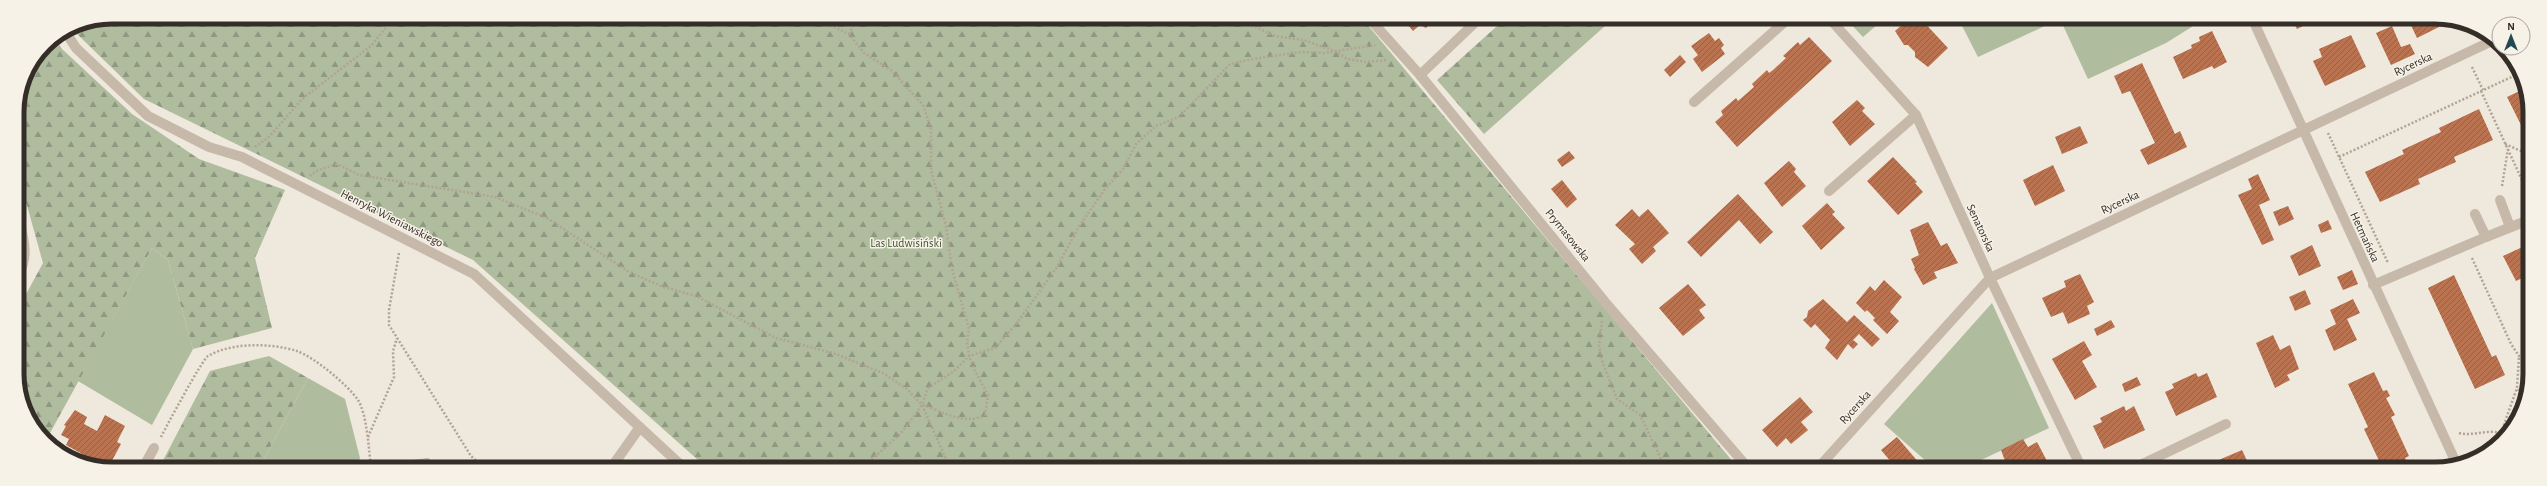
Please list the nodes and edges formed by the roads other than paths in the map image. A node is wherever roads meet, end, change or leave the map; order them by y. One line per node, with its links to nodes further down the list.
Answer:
1 (1374, 24): 8 (street, Prymasowska)
2 (1475, 24): 8 (street)
3 (1782, 24): 9 (street)
4 (1834, 24): 10 (street, Senatorska)
5 (2255, 24): 11 (street, Hetmańska)
6 (68, 36): 23 (street, Henryka Wieniawskiego)
7 (2489, 42): 11 (street, Rycerska)
8 (1420, 75): 29 (street, Prymasowska)
9 (1694, 102)
10 (1916, 115): 12 (street); 20 (street, Senatorska)
11 (2304, 129): 20 (street, Rycerska); 21 (street, Hetmańska)
12 (1829, 191)
13 (2500, 200): 16 (street)
14 (2475, 214): 17 (street)
15 (2523, 222): 16 (street)
16 (2510, 227): 17 (street)
17 (2486, 237): 21 (street)
18 (24, 238): 19 (street)
19 (24, 259)
20 (1990, 278): 30 (street, Rycerska); 31 (street, Senatorska)
21 (2373, 285): 25 (street, Hetmańska)
22 (2226, 424): 32 (street)
23 (640, 427): 27 (street); 28 (street, Henryka Wieniawskiego)
24 (154, 448): 26 (street)
25 (2454, 459)
26 (146, 462)
27 (615, 462)
28 (678, 462)
29 (1743, 462)
30 (1823, 462)
31 (2079, 462)
32 (2147, 462)

